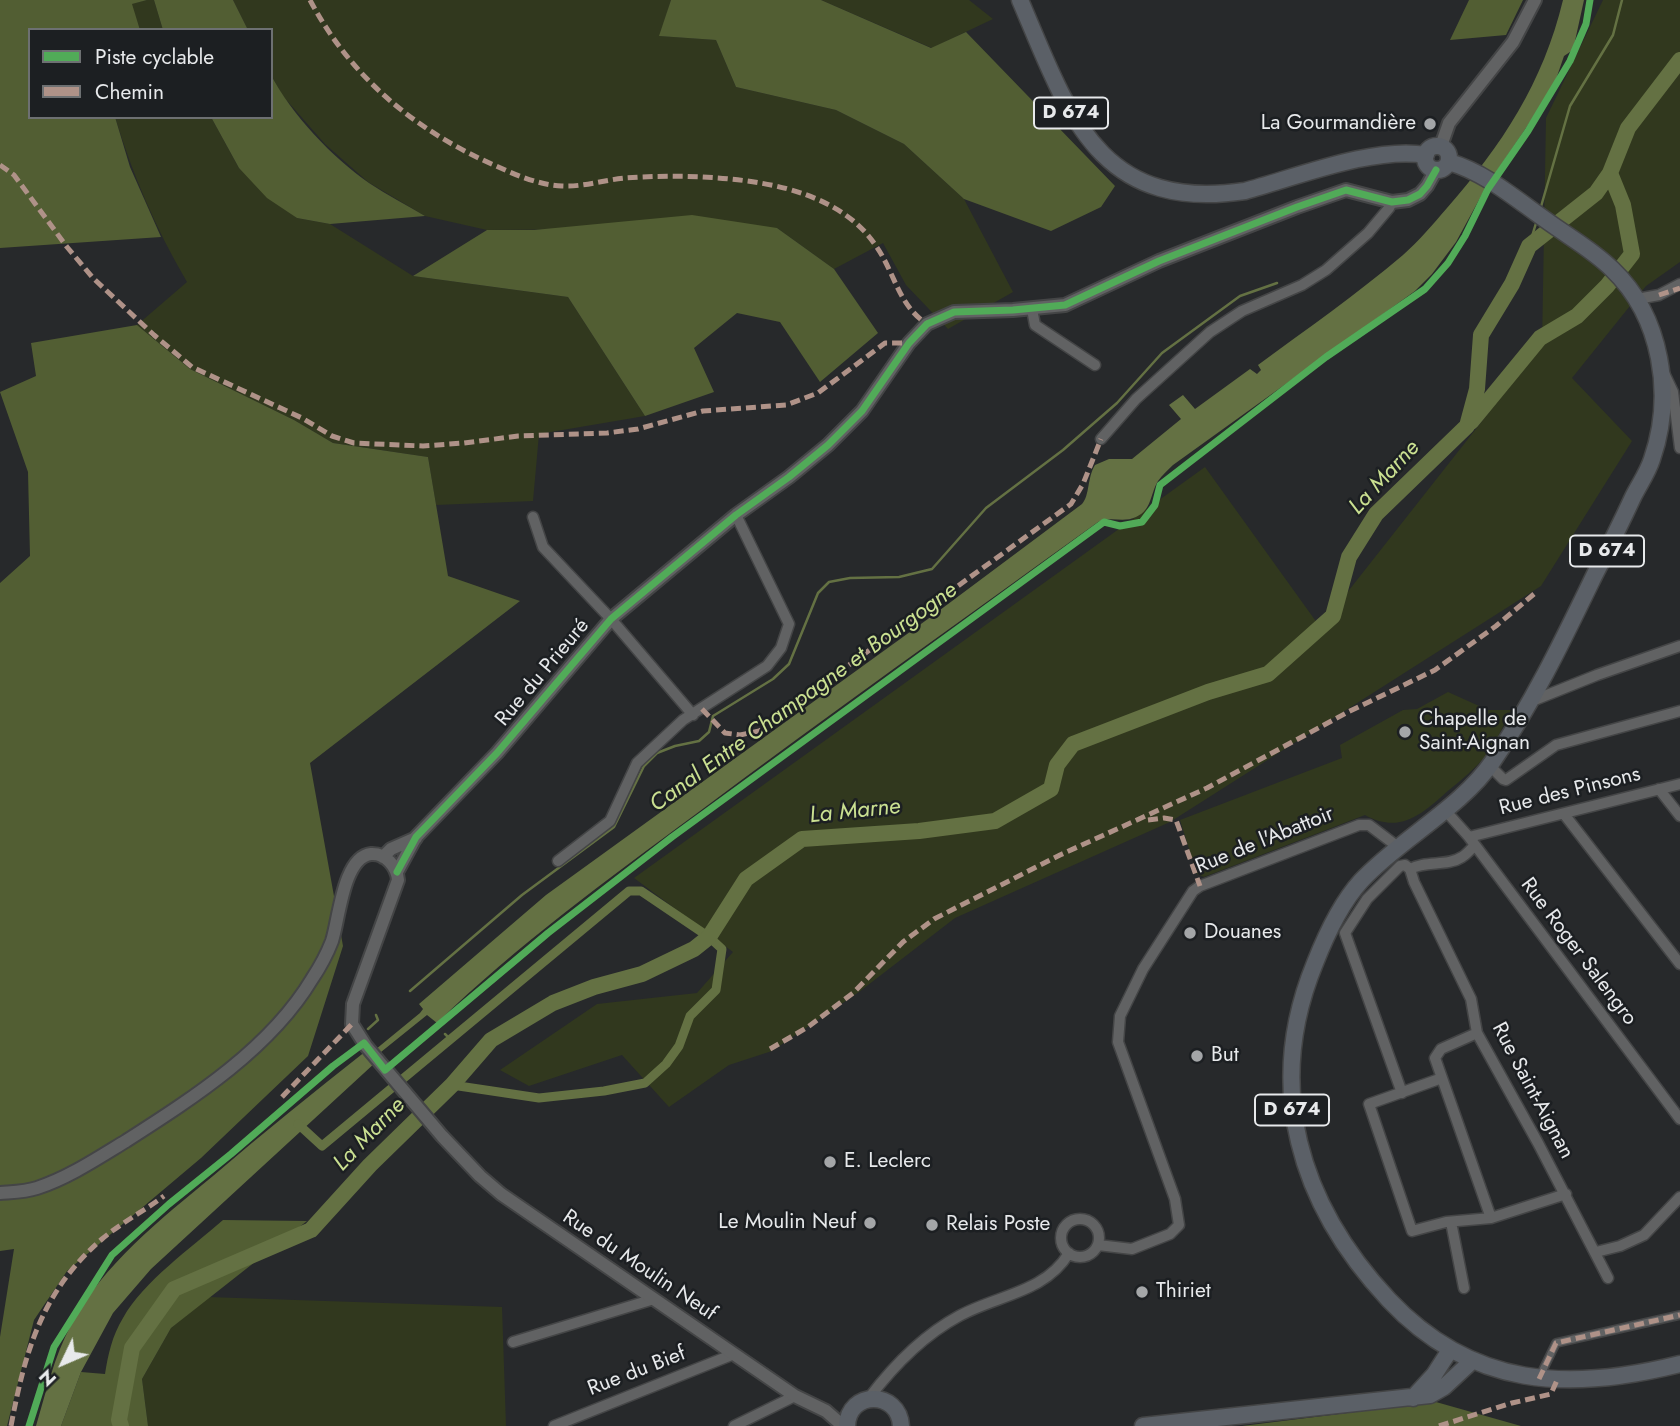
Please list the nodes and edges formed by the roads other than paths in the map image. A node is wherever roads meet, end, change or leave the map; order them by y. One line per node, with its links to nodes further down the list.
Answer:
1 (1020, 0): 4 (main road, D 674)
2 (1535, 0): 3 (street)
3 (1441, 146): 4 (main road); 5 (main road)
4 (1426, 155): 5 (main road)
5 (1442, 166): 6 (street); 8 (main road, D 674)
6 (1392, 202): 9 (street, Rue du Prieuré); 12 (street)
7 (1680, 284): 8 (street)
8 (1637, 299): 11 (main road, D 674)
9 (1032, 309): 10 (street); 14 (street, Rue du Prieuré)
10 (1094, 365)
11 (1662, 369): 13 (street); 18 (main road, D 674)
12 (1101, 439)
13 (1680, 447)
14 (736, 516): 16 (street, Rue du Prieuré); 20 (street)
15 (533, 517): 16 (street)
16 (611, 619): 20 (street); 27 (street, Rue du Prieuré)
17 (1680, 646): 18 (street)
18 (1532, 697): 21 (main road, D 674)
19 (1680, 711): 21 (street)
20 (693, 715): 31 (street)
21 (1490, 766): 24 (main road, D 674)
22 (1680, 784): 23 (street, Rue des Pinsons)
23 (1659, 789): 25 (street, Rue des Pinsons); 26 (street)
24 (1444, 809): 28 (street, Rue Roger Salengro); 29 (main road, D 674)
25 (1564, 814): 28 (street, Rue des Pinsons); 34 (street)
26 (1680, 816)
27 (416, 837): 30 (street, Rue du Prieuré); 33 (street, Rue du Prieuré)
28 (1472, 841): 32 (street); 39 (street, Rue Roger Salengro)
29 (1398, 847): 45 (street, Rue de l'Abattoir); 53 (main road, D 674)
30 (383, 857): 33 (street); 40 (street, Rue du Prieuré)
31 (558, 861)
32 (1410, 869): 35 (street, Rue Saint-Aignan); 38 (street)
33 (397, 872): 37 (street, Rue du Prieuré)
34 (1680, 964)
35 (1477, 1034): 36 (street); 41 (street, Rue Saint-Aignan)
36 (1442, 1079): 38 (street); 43 (street)
37 (402, 1088): 50 (street, Rue du Moulin Neuf)
38 (1402, 1093): 44 (street)
39 (1680, 1119)
40 (0, 1193)
41 (1566, 1194): 43 (street); 46 (street, Rue Saint-Aignan)
42 (1680, 1197): 46 (street)
43 (1491, 1219): 44 (street)
44 (1451, 1222): 49 (street)
45 (1098, 1245): 47 (street); 47 (street)
46 (1596, 1252): 48 (street, Rue Saint-Aignan)
47 (1069, 1253): 57 (street)
48 (1608, 1278)
49 (1464, 1288)
50 (654, 1299): 52 (street); 54 (street, Rue du Moulin Neuf)
51 (1680, 1315): 58 (street)
52 (513, 1342)
53 (1450, 1350): 55 (main road, D 674); 61 (main road)
54 (734, 1354): 59 (street, Rue du Moulin Neuf); 65 (street, Rue du Bief)
55 (1472, 1361): 58 (main road, D 674); 61 (main road)
56 (1680, 1364): 58 (main road, D 674)
57 (885, 1378): 60 (street); 62 (street)
58 (1539, 1379)
59 (795, 1395): 63 (street, Rue du Moulin Neuf); 66 (street)
60 (869, 1398): 62 (main road); 63 (main road)
61 (1413, 1398): 67 (main road)
62 (888, 1402): 64 (main road)
63 (847, 1422)
64 (903, 1424)
65 (554, 1426)
66 (734, 1426)
67 (1143, 1426)

